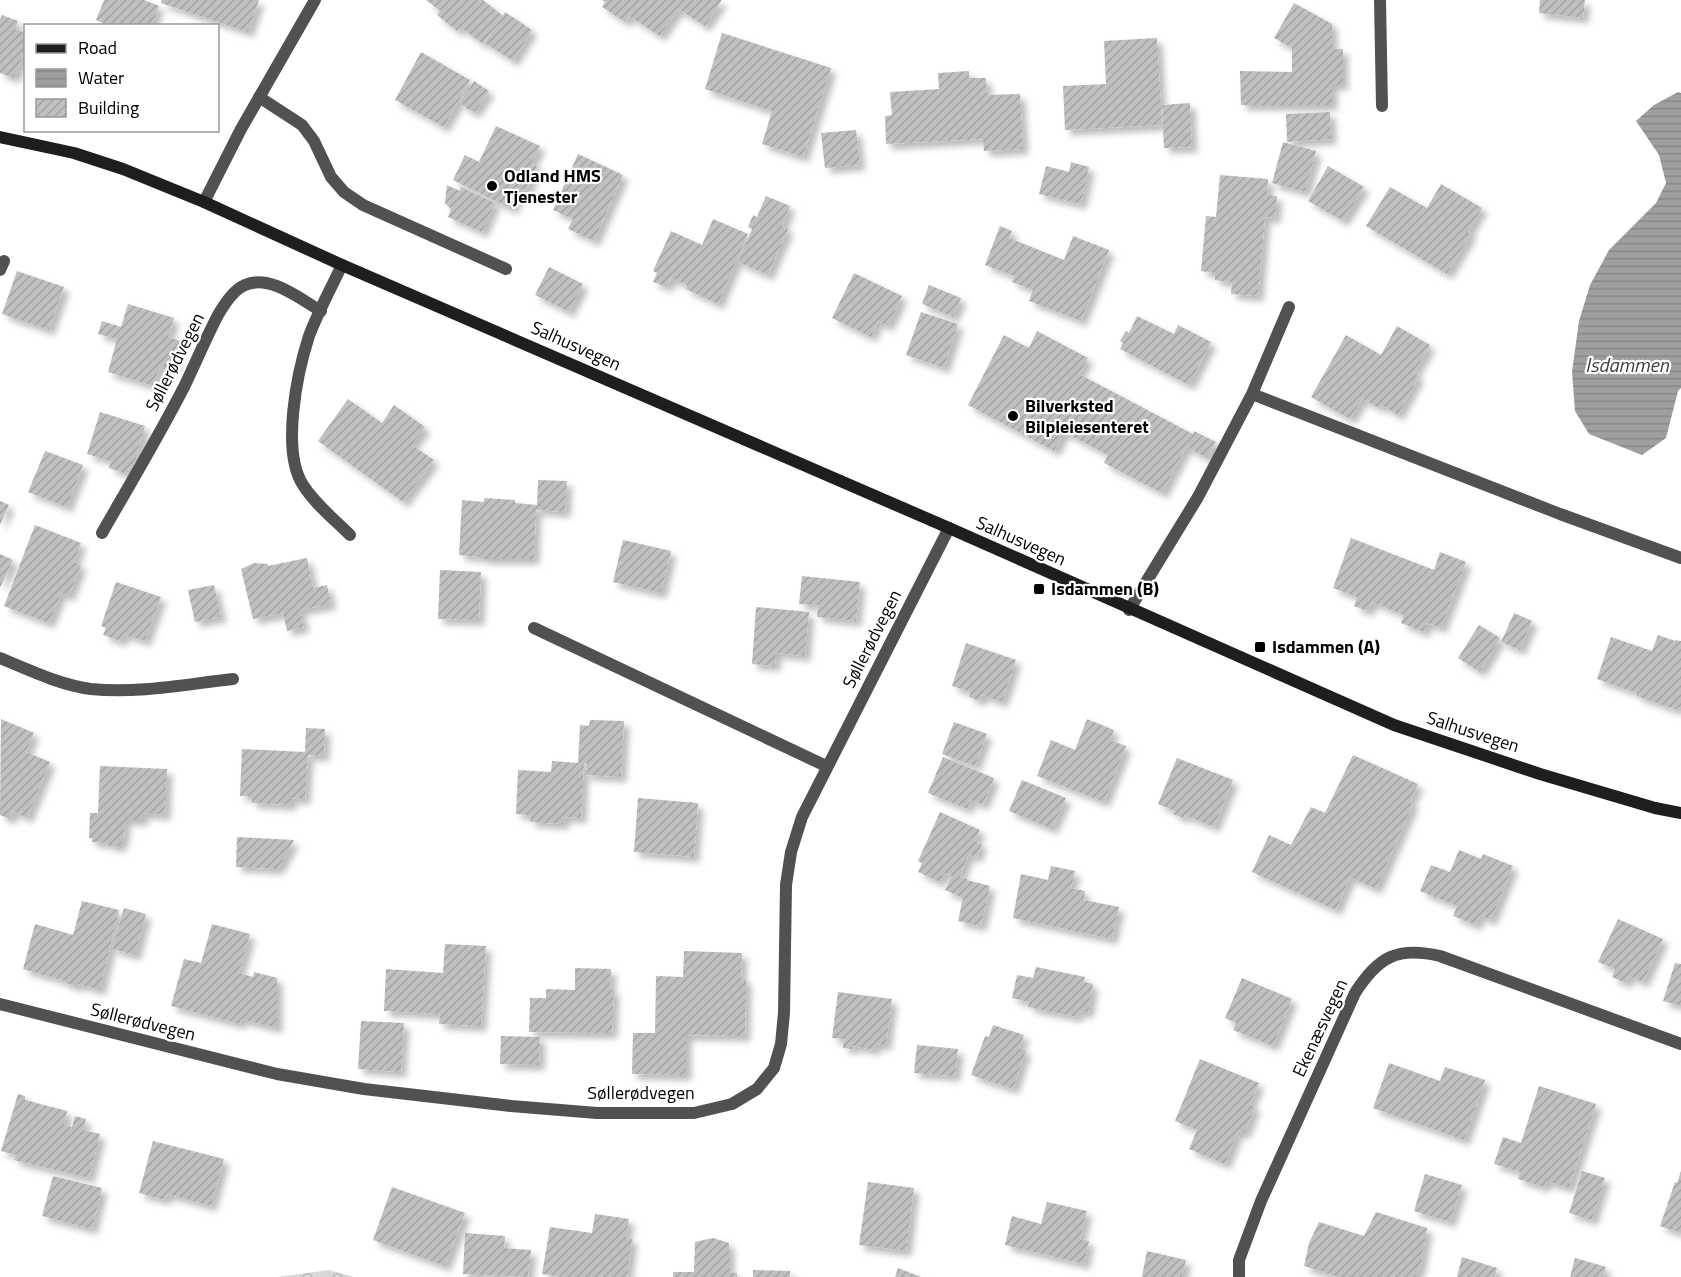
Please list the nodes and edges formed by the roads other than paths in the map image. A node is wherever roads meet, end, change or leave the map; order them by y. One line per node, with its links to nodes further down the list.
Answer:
1 (315, 0): 3 (street)
2 (1380, 0): 4 (street)
3 (259, 97): 6 (street); 8 (street)
4 (1382, 106)
5 (0, 137): 6 (main road, Salhusvegen)
6 (204, 202): 7 (main road, Salhusvegen)
7 (342, 265): 10 (street); 12 (main road, Salhusvegen)
8 (506, 269)
9 (1289, 307): 11 (street)
10 (321, 311): 13 (street, Søllerødvegen); 14 (street)
11 (1252, 394): 15 (street); 16 (street)
12 (949, 528): 16 (main road, Salhusvegen); 20 (street, Søllerødvegen)
13 (102, 533)
14 (350, 535)
15 (1681, 558)
16 (1129, 609): 21 (main road, Salhusvegen)
17 (534, 628): 20 (street)
18 (0, 658): 19 (street)
19 (233, 679)
20 (826, 766): 22 (street, Søllerødvegen)
21 (1681, 813)
22 (0, 1004)
23 (1681, 1044): 24 (street, Ekenæsvegen)
24 (1239, 1277)

